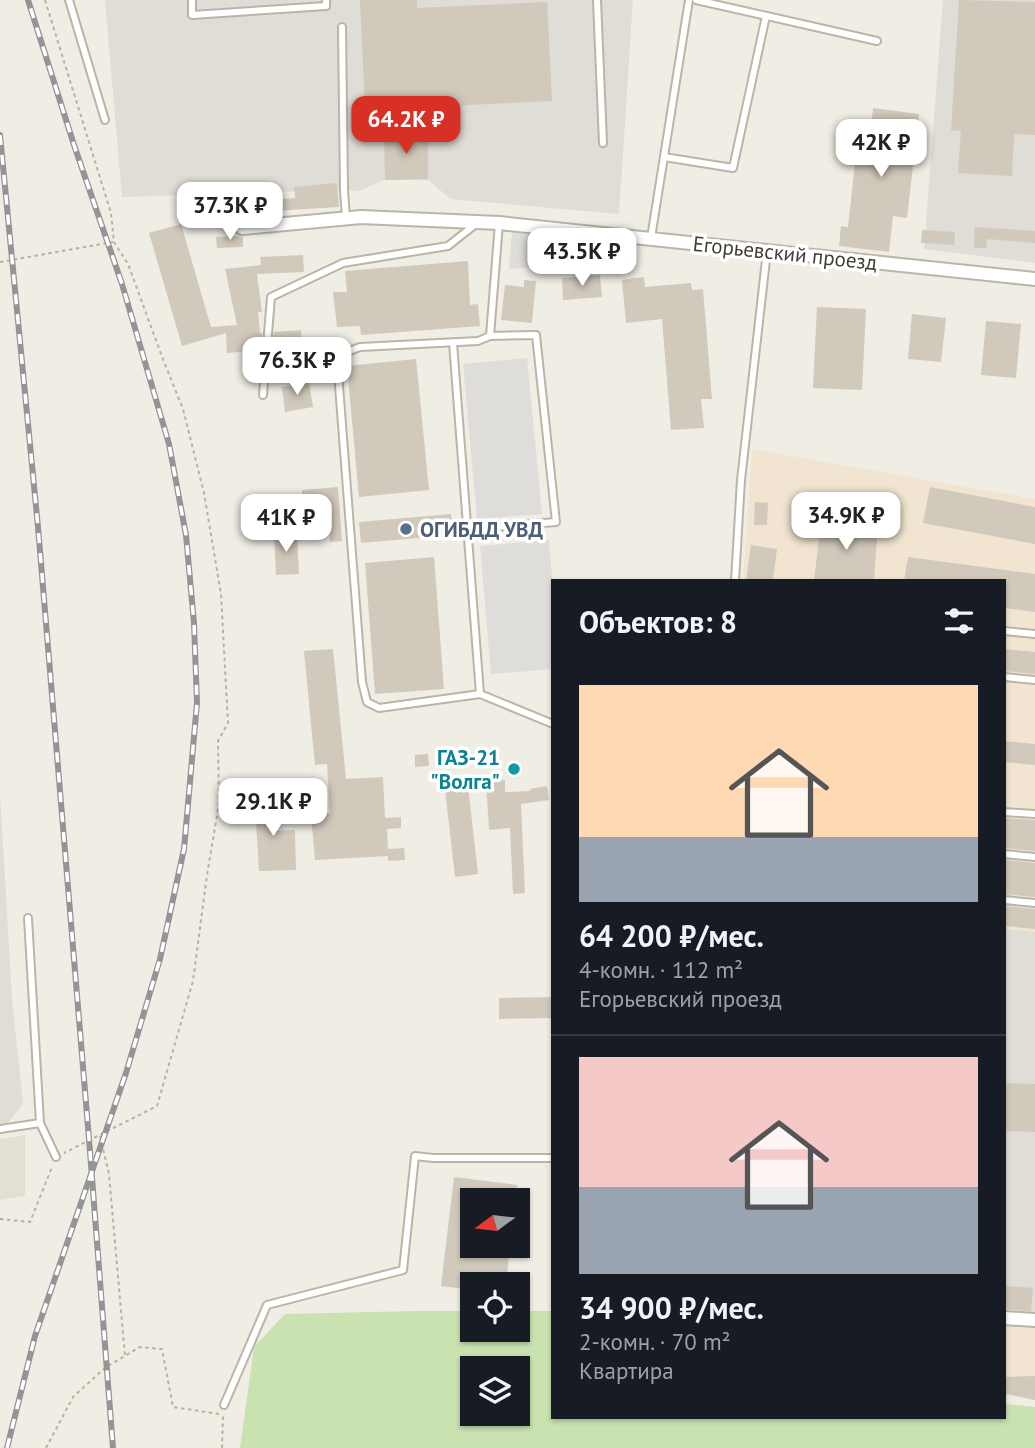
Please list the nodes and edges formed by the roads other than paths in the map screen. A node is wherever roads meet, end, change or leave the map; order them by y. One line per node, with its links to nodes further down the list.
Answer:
1 (69, 0): 10 (lane)
2 (192, 0): 3 (lane)
3 (326, 0)
4 (597, 0): 11 (lane)
5 (689, 0): 12 (lane)
6 (696, 0): 7 (lane)
7 (766, 16): 9 (lane); 12 (lane)
8 (342, 27): 13 (lane)
9 (877, 41)
10 (105, 120)
11 (603, 143)
12 (664, 157): 17 (lane)
13 (346, 219): 14 (street, Егорьевский проезд); 16 (street, Егорьевский проезд)
14 (478, 222): 15 (street, Егорьевский проезд); 22 (lane)
15 (499, 223): 17 (street, Егорьевский проезд); 20 (lane)
16 (242, 228)
17 (651, 238): 18 (street, Егорьевский проезд)
18 (767, 251): 19 (street, Егорьевский проезд); 24 (lane)
19 (1035, 279)
20 (490, 336): 21 (lane); 23 (lane)
21 (453, 343): 23 (lane); 29 (lane)
22 (263, 395)
23 (468, 529): 29 (lane)
24 (735, 579)
25 (1006, 631): 26 (lane)
26 (1035, 634)
27 (1006, 677): 28 (lane)
28 (1035, 680)
29 (480, 694): 30 (lane)
30 (551, 723)
31 (1006, 811): 32 (lane)
32 (1035, 814)
33 (1006, 854): 34 (lane)
34 (1035, 857)
35 (1006, 900): 36 (lane)
36 (1035, 903)
37 (28, 918): 38 (lane)
38 (40, 1123): 39 (lane); 40 (lane)
39 (0, 1129)
40 (56, 1157)
41 (551, 1158): 44 (lane)
42 (1006, 1318): 43 (street)
43 (1035, 1320)
44 (224, 1405)

